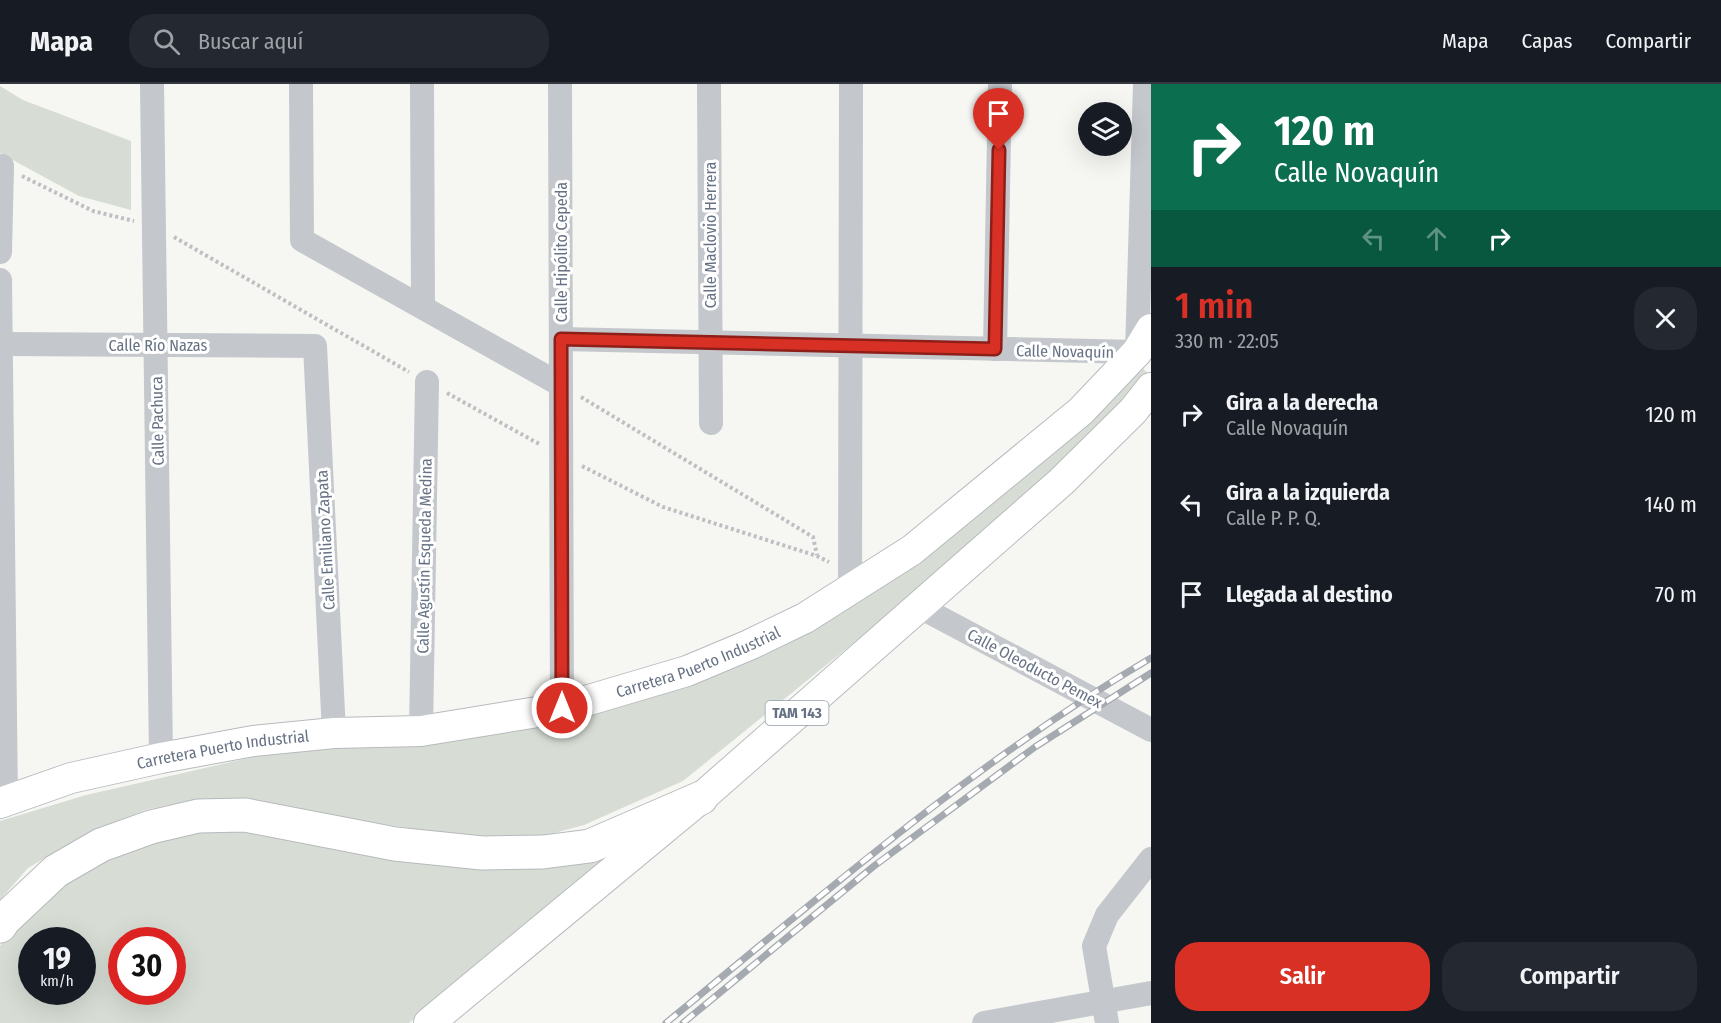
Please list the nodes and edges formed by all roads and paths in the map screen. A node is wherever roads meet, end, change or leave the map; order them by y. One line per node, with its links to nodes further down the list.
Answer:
1 (152, 84): 17 (street, Calle Pachuca)
2 (301, 84): 12 (street)
3 (422, 84): 12 (street)
4 (560, 84): 13 (street, Calle Hipólito Cepeda)
5 (710, 84): 15 (street, Calle Maclovio Herrera)
6 (851, 84): 18 (street)
7 (1000, 84): 20 (street)
8 (1145, 84): 14 (street)
9 (2, 166): 10 (street)
10 (0, 252)
11 (0, 280): 16 (street)
12 (423, 307): 22 (street)
13 (561, 339): 15 (street, Calle Novaquín); 22 (street, Calle Hipólito Cepeda)
14 (1144, 341): 20 (street, Calle Novaquín); 26 (main road, Carretera Puerto Industrial)
15 (711, 342): 18 (street, Calle Novaquín); 24 (street, Calle Maclovio Herrera)
16 (1, 344): 17 (street, Calle Río Nazas); 34 (street)
17 (156, 345): 19 (street, Calle Río Nazas); 32 (street, Calle Pachuca)
18 (850, 345): 20 (street, Calle Novaquín); 26 (street)
19 (315, 346): 31 (street, Calle Emiliano Zapata)
20 (995, 349)
21 (427, 382): 30 (street, Calle Agustín Esqueda Medina)
22 (561, 385): 25 (path); 28 (street, Calle Hipólito Cepeda)
23 (1151, 388): 27 (main road, TAM 143)
24 (711, 423)
25 (817, 556)
26 (850, 590): 28 (main road, Carretera Puerto Industrial)
27 (918, 606): 29 (street, Calle Oleoducto Pemex); 33 (main road, TAM 143)
28 (562, 708): 30 (main road, Carretera Puerto Industrial)
29 (1151, 730)
30 (421, 731): 31 (main road, Carretera Puerto Industrial)
31 (334, 733): 32 (main road, Carretera Puerto Industrial)
32 (161, 758): 34 (main road, Carretera Puerto Industrial)
33 (701, 798): 36 (highway); 39 (main road, TAM 143)
34 (3, 802)
35 (1151, 859): 38 (street)
36 (0, 926)
37 (1151, 993): 38 (street)
38 (1105, 1012): 40 (street)
39 (429, 1023)
40 (984, 1023)

